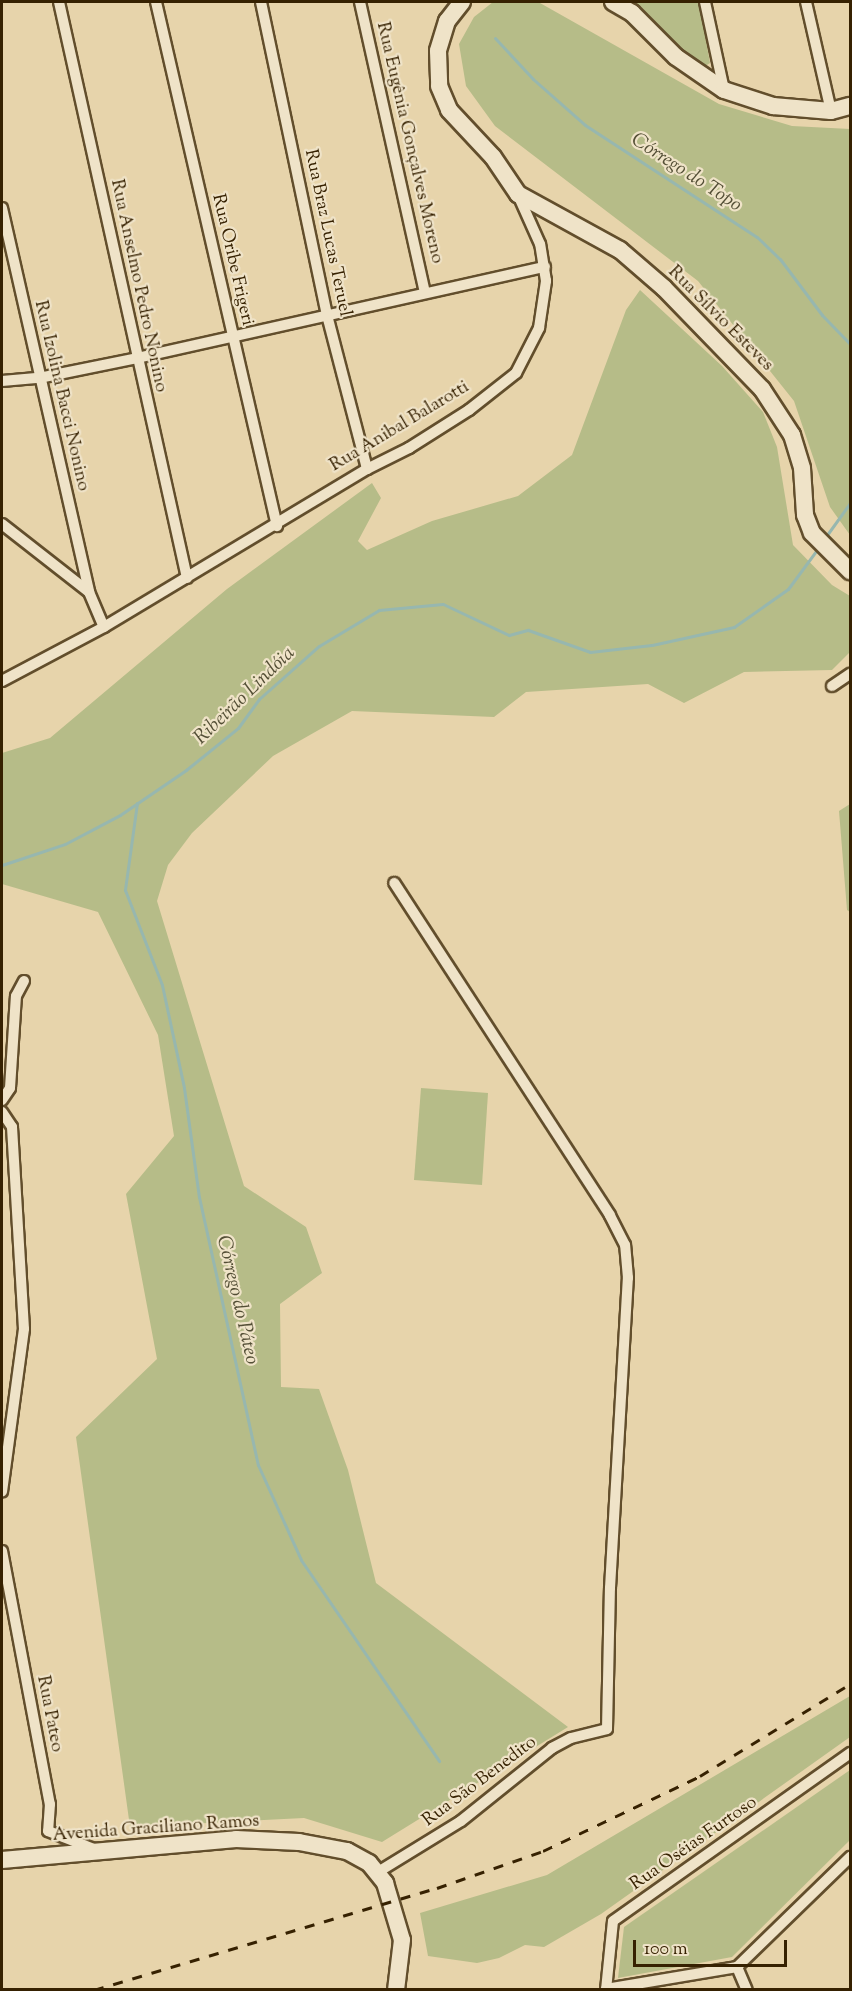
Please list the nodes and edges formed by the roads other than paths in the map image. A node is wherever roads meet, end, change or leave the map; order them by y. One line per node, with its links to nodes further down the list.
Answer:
1 (59, 2): 18 (street, Rua Anselmo Pedro Nonino)
2 (156, 2): 17 (street, Rua Oribe Frigeri)
3 (261, 2): 16 (street, Rua Braz Lucas Teruel)
4 (360, 2): 15 (street, Rua Eugênia Gonçalves Moreno)
5 (462, 2): 12 (street, Rua Anibal Balarotti)
6 (613, 2): 9 (street)
7 (705, 2): 9 (street)
8 (806, 2): 11 (street)
9 (724, 90): 11 (street)
10 (850, 106): 11 (street)
11 (831, 111)
12 (518, 194): 14 (street, Rua Anibal Balarotti); 24 (street, Rua Sílvio Esteves)
13 (2, 208): 19 (street, Rua Izolina Bacci Nonino)
14 (545, 267): 15 (street); 21 (street, Rua Anibal Balarotti)
15 (425, 292): 16 (street)
16 (327, 315): 17 (street); 21 (street, Rua Braz Lucas Teruel)
17 (232, 335): 18 (street); 23 (street, Rua Oribe Frigeri)
18 (137, 358): 19 (street); 25 (street, Rua Anselmo Pedro Nonino)
19 (39, 378): 20 (street); 26 (street, Rua Izolina Bacci Nonino)
20 (2, 381)
21 (367, 469): 23 (street, Rua Anibal Balarotti)
22 (2, 524): 26 (street)
23 (277, 526): 25 (street, Rua Anibal Balarotti)
24 (850, 571)
25 (187, 578): 27 (street, Rua Anibal Balarotti)
26 (89, 592): 27 (street, Rua Izolina Bacci Nonino)
27 (104, 627): 29 (street, Rua Anibal Balarotti)
28 (850, 674): 30 (street)
29 (2, 681)
30 (832, 686)
31 (394, 883): 41 (street, Rua São Benedito)
32 (24, 981): 33 (street)
33 (2, 1100)
34 (2, 1112): 35 (street)
35 (2, 1492)
36 (2, 1551): 38 (street, Rua Pateo)
37 (850, 1753): 44 (street, Rua Oséias Furtoso)
38 (98, 1850): 40 (street, Avenida Graciliano Ramos); 41 (street, Avenida Graciliano Ramos)
39 (850, 1857): 42 (street)
40 (2, 1860)
41 (378, 1872): 43 (street)
42 (736, 1967): 44 (street); 45 (street)
43 (396, 1989)
44 (606, 1989)
45 (747, 1989)

